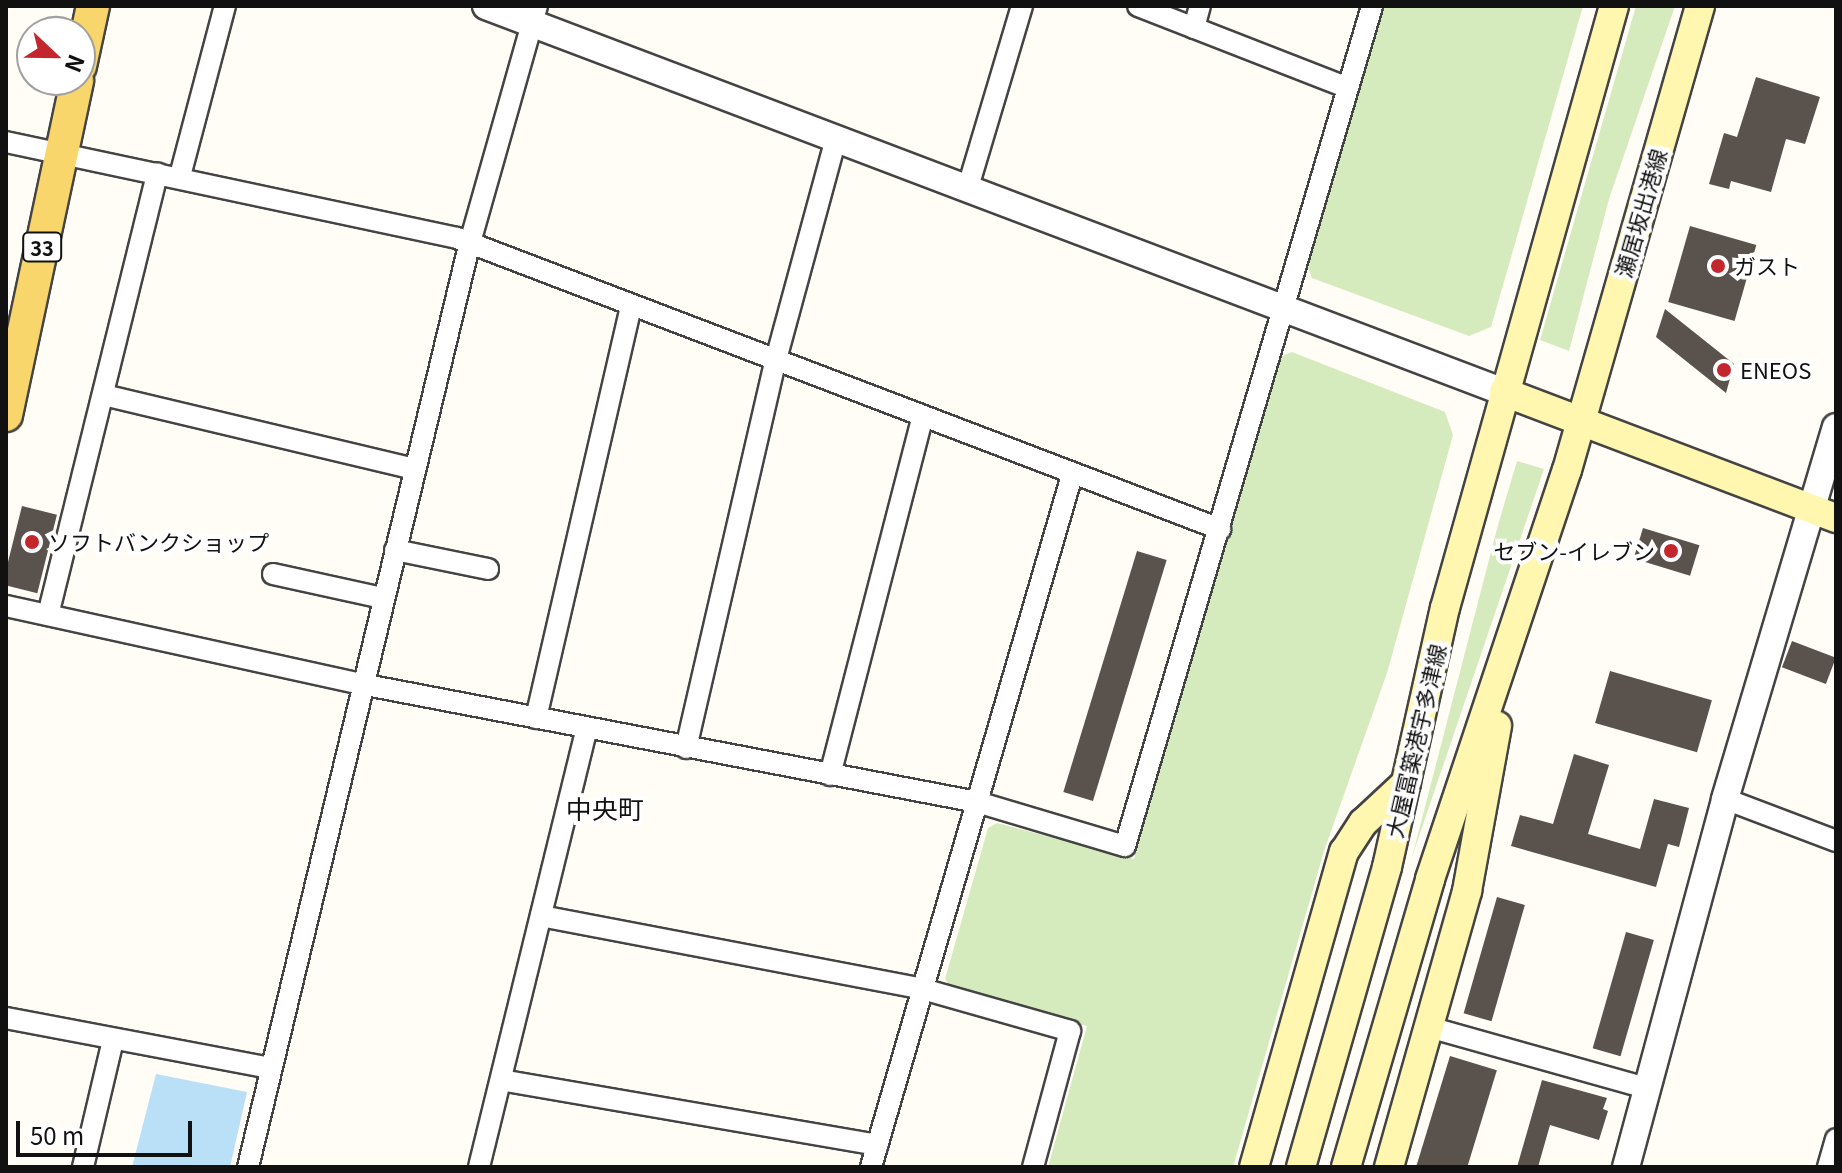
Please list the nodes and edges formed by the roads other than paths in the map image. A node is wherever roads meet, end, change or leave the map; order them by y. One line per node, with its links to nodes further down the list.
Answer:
1 (225, 6): 17 (street)
2 (486, 6): 9 (street)
3 (1022, 6): 18 (street)
4 (1138, 6): 10 (street)
5 (1200, 6): 10 (street)
6 (1372, 6): 11 (street)
7 (1614, 6): 23 (main road)
8 (1700, 6): 27 (main road, 瀬居坂出港線)
9 (534, 15): 13 (street); 19 (street)
10 (1194, 28): 11 (street)
11 (1348, 88): 21 (street)
12 (74, 96): 15 (main road, 33)
13 (836, 139): 18 (street); 22 (street)
14 (6, 142): 15 (street)
15 (62, 152): 16 (street); 25 (main road, 33)
16 (157, 173): 17 (street); 24 (street)
17 (180, 176): 19 (street)
18 (968, 187): 21 (street)
19 (469, 246): 20 (street); 29 (street)
20 (631, 308): 22 (street); 41 (street)
21 (1286, 308): 23 (street); 32 (street)
22 (775, 363): 26 (street); 43 (street)
23 (1504, 392): 27 (main road); 45 (main road, 大屋冨築港宇多津線)
24 (104, 395): 29 (street); 38 (street)
25 (6, 415)
26 (922, 419): 30 (street); 44 (street)
27 (1581, 420): 31 (main road); 39 (main road)
28 (1836, 427): 31 (street)
29 (415, 469): 33 (street)
30 (1072, 475): 32 (street); 47 (street)
31 (1824, 513): 46 (street)
32 (1220, 529): 47 (street)
33 (395, 550): 34 (street); 36 (street)
34 (488, 569)
35 (273, 574): 36 (street)
36 (382, 598): 40 (street)
37 (6, 606): 38 (street)
38 (48, 615): 40 (street)
39 (1516, 627): 52 (main road); 66 (main road)
40 (361, 684): 41 (street); 54 (street)
41 (536, 718): 42 (street)
42 (587, 728): 43 (street); 49 (street)
43 (686, 748): 44 (street)
44 (830, 775): 47 (street)
45 (1406, 783): 64 (main road); 65 (main road, 大屋冨築港宇多津線)
46 (1725, 799): 48 (street); 56 (street)
47 (977, 802): 50 (street)
48 (1836, 841)
49 (541, 916): 50 (street); 55 (street)
50 (923, 989): 58 (street); 63 (street)
51 (6, 1018): 53 (street)
52 (1429, 1027): 56 (street); 67 (main road)
53 (113, 1040): 54 (street); 59 (street)
54 (270, 1068): 60 (street)
55 (501, 1080): 58 (street); 61 (street)
56 (1649, 1089): 68 (street)
57 (1836, 1139): 69 (street)
58 (877, 1145): 62 (street)
59 (83, 1167)
60 (248, 1167)
61 (479, 1167)
62 (871, 1167)
63 (1033, 1167)
64 (1254, 1167)
65 (1301, 1167)
66 (1346, 1167)
67 (1389, 1167)
68 (1626, 1167)
69 (1828, 1167)

